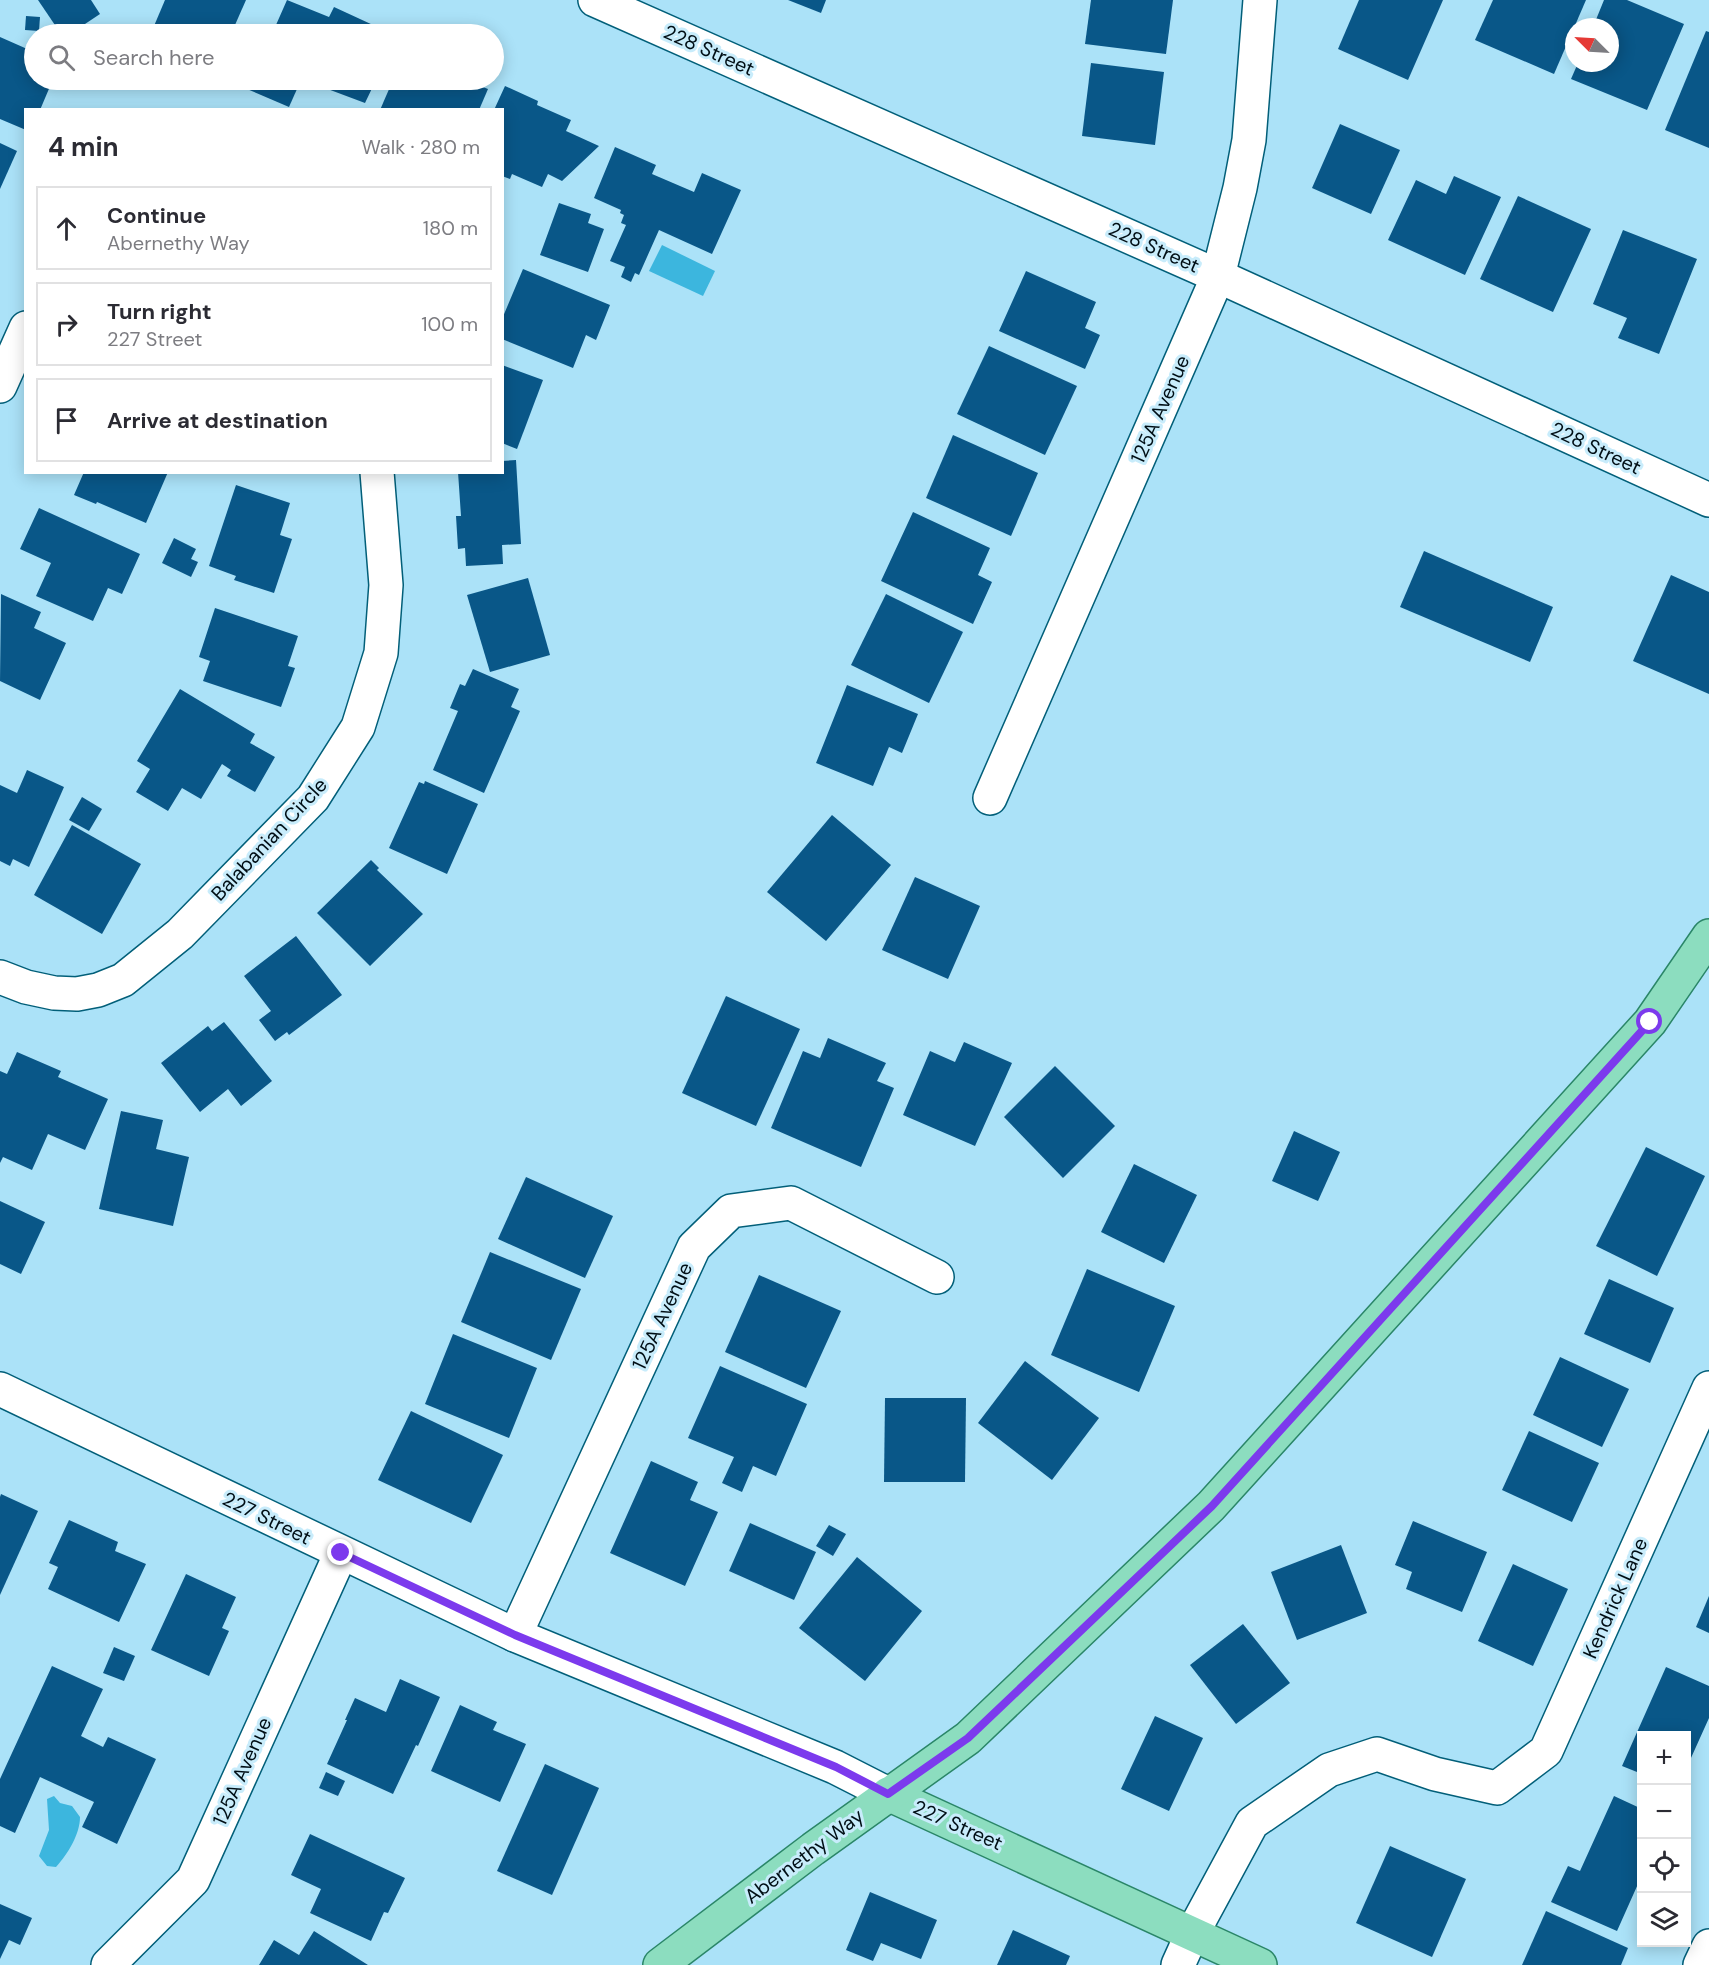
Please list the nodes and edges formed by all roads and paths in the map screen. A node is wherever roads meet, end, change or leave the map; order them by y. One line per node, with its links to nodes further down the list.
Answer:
1 (596, 0): 3 (street, 228 Street)
2 (1260, 0): 4 (street, 125A Avenue)
3 (657, 13): 4 (street, 228 Street)
4 (1218, 276): 8 (street, 228 Street); 9 (street, 125A Avenue)
5 (24, 332): 6 (street)
6 (0, 386)
7 (377, 474): 11 (street, Balabanian Circle)
8 (1709, 500)
9 (990, 798)
10 (1709, 936): 17 (main road, Abernethy Way)
11 (0, 977)
12 (937, 1277): 16 (street, 125A Avenue)
13 (1709, 1388): 18 (street, Kendrick Lane)
14 (0, 1389): 15 (street, 227 Street)
15 (341, 1553): 16 (street, 227 Street); 20 (street, 125A Avenue)
16 (515, 1635): 17 (street, 227 Street)
17 (888, 1794): 18 (main road, 227 Street); 21 (main road, Abernethy Way)
18 (1191, 1934): 22 (street); 23 (main road, 227 Street)
19 (1709, 1946): 24 (street)
20 (108, 1965)
21 (660, 1965)
22 (1178, 1965)
23 (1260, 1965)
24 (1700, 1965)

